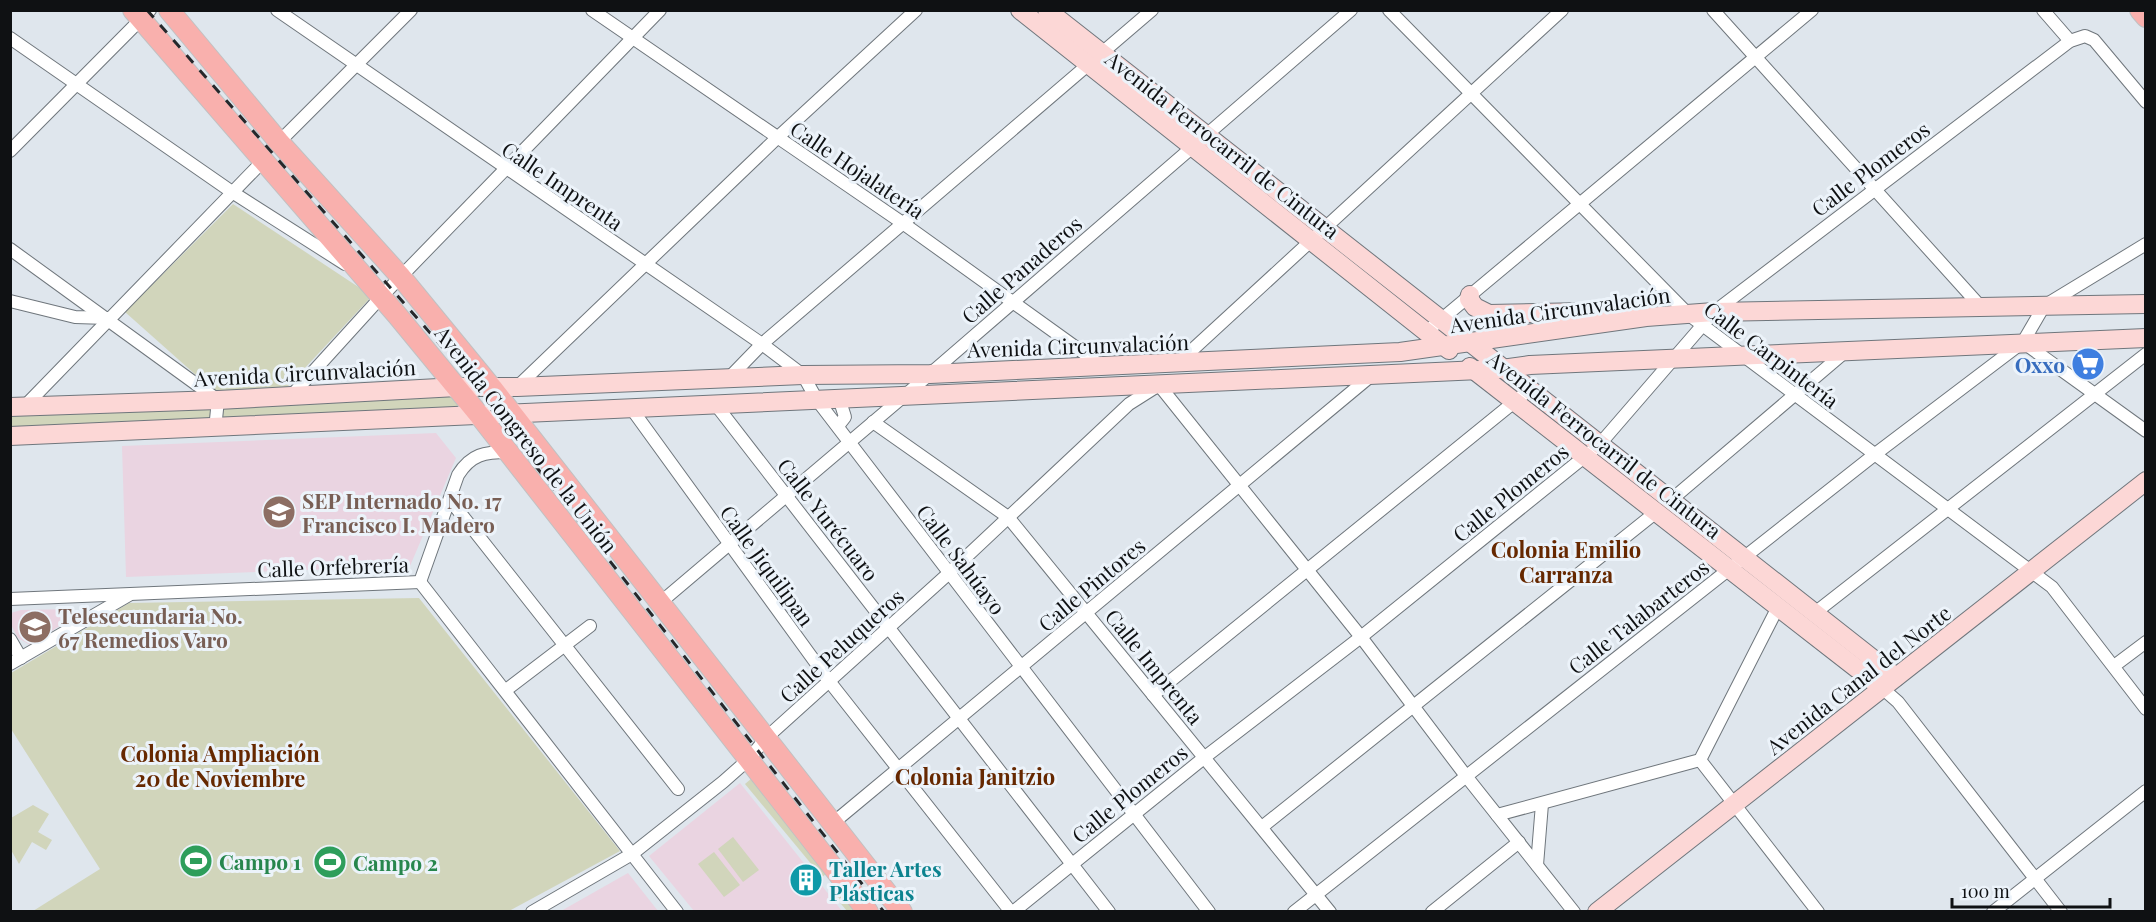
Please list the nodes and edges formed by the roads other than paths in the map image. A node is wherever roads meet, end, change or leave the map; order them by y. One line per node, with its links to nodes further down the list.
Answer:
1 (169, 10): 29 (main road, Avenida Congreso de la Unión)
2 (277, 10): 24 (street, Calle Imprenta)
3 (411, 10): 24 (street)
4 (591, 10): 20 (street, Calle Hojalatería)
5 (660, 10): 20 (street)
6 (915, 10): 28 (street)
7 (1020, 10): 18 (main road, Avenida Ferrocarril de Cintura)
8 (1152, 10): 23 (street)
9 (1351, 10): 30 (street, Calle Panaderos)
10 (1389, 10): 26 (street, Calle Carpintería)
11 (1562, 10): 26 (street)
12 (1713, 10): 22 (street)
13 (1812, 10): 22 (street)
14 (2043, 10): 21 (street)
15 (2140, 10): 17 (main road)
16 (141, 13): 25 (street); 32 (main road, Avenida Congreso de la Unión)
17 (2145, 17)
18 (1050, 20): 23 (main road, Avenida Ferrocarril de Cintura)
19 (10, 39): 25 (street)
20 (632, 39): 28 (street, Calle Hojalatería); 33 (street)
21 (2070, 41): 27 (street); 34 (street, Calle Plomeros)
22 (1754, 58): 34 (street); 36 (street)
23 (1095, 60): 30 (main road, Avenida Ferrocarril de Cintura); 37 (street)
24 (355, 66): 29 (street); 33 (street, Calle Imprenta)
25 (77, 84): 31 (street); 35 (street)
26 (1469, 94): 36 (street, Calle Carpintería); 38 (street)
27 (2145, 102)
28 (777, 138): 37 (street, Calle Hojalatería); 41 (street)
29 (279, 142): 43 (main road, Avenida Congreso de la Unión)
30 (1199, 142): 38 (main road, Avenida Ferrocarril de Cintura); 46 (street, Calle Panaderos)
31 (10, 151)
32 (263, 161): 35 (street); 42 (main road, Avenida Congreso de la Unión)
33 (504, 169): 41 (street, Calle Imprenta); 43 (street)
34 (1873, 190): 49 (street); 54 (street, Calle Plomeros)
35 (232, 192): 42 (street); 53 (street)
36 (1578, 204): 44 (street); 51 (street, Calle Carpintería)
37 (904, 224): 46 (street, Calle Hojalatería); 60 (street)
38 (1317, 236): 55 (main road, Avenida Ferrocarril de Cintura); 56 (main road, Avenida Ferrocarril de Cintura); 68 (street)
39 (2145, 244): 50 (street, Calle Talabarteros)
40 (10, 249): 53 (street)
41 (646, 264): 60 (street, Calle Imprenta); 78 (street)
42 (362, 275): 45 (main road, Avenida Congreso de la Unión)
43 (401, 277): 45 (street); 79 (main road, Avenida Congreso de la Unión)
44 (1470, 296): 52 (main road); 55 (street)
45 (381, 297): 77 (main road, Avenida Congreso de la Unión); 82 (street)
46 (1013, 301): 67 (street, Calle Hojalatería); 72 (street, Calle Panaderos)
47 (10, 302): 53 (street)
48 (2145, 304): 50 (main road, Avenida Circunvalación)
49 (1980, 306): 50 (main road, Avenida Circunvalación); 54 (main road, Avenida Circunvalación)
50 (2044, 306): 59 (street, Calle Talabarteros)
51 (1689, 315): 52 (main road, Avenida Circunvalación); 54 (main road, Avenida Circunvalación)
52 (1646, 316): 57 (main road, Avenida Circunvalación)
53 (108, 318): 86 (street); 89 (street)
54 (1709, 319): 65 (street, Calle Carpintería); 66 (street, Calle Plomeros)
55 (1440, 321): 56 (street); 61 (main road, Avenida Ferrocarril de Cintura)
56 (1425, 333): 62 (main road, Avenida Ferrocarril de Cintura)
57 (1539, 333): 61 (main road, Avenida Circunvalación); 69 (main road)
58 (2145, 338): 59 (main road, Avenida Circunvalación)
59 (2023, 342): 63 (main road, Avenida Circunvalación); 80 (street); 101 (street, Calle Talabarteros)
60 (762, 344): 73 (street, Calle Imprenta); 75 (street)
61 (1469, 344): 62 (main road, Avenida Circunvalación); 70 (main road, Avenida Ferrocarril de Cintura)
62 (1446, 348): 68 (main road, Avenida Circunvalación); 71 (main road, Avenida Ferrocarril de Cintura)
63 (1845, 351): 65 (main road, Avenida Circunvalación); 81 (street)
64 (2145, 354): 80 (street)
65 (1744, 357): 66 (main road, Avenida Circunvalación); 81 (street, Calle Carpintería)
66 (1671, 360): 69 (main road, Avenida Circunvalación); 99 (street, Calle Plomeros)
67 (1099, 364): 68 (main road, Avenida Circunvalación); 72 (main road, Avenida Circunvalación)
68 (1177, 364)
69 (1530, 365): 70 (main road, Avenida Circunvalación)
70 (1502, 369): 71 (main road, Avenida Circunvalación); 84 (main road, Avenida Ferrocarril de Cintura)
71 (1474, 370): 74 (main road, Avenida Circunvalación); 84 (main road, Avenida Ferrocarril de Cintura)
72 (930, 374): 73 (main road, Avenida Circunvalación); 83 (street, Calle Panaderos)
73 (803, 375): 75 (main road, Avenida Circunvalación); 87 (street, Calle Imprenta)
74 (1372, 375): 76 (main road, Avenida Circunvalación); 103 (street, Calle Pintores)
75 (728, 379): 78 (main road, Avenida Circunvalación)
76 (1159, 385): 83 (main road, Avenida Circunvalación); 103 (street); 109 (street, Calle Peluqueros)
77 (457, 387): 79 (main road, Avenida Circunvalación); 82 (main road, Avenida Circunvalación); 92 (main road, Avenida Congreso de la Unión)
78 (517, 387): 79 (main road, Avenida Circunvalación)
79 (492, 388): 91 (main road, Avenida Congreso de la Unión)
80 (2094, 393): 96 (street); 107 (street)
81 (1791, 394): 101 (street, Calle Carpintería); 106 (street)
82 (292, 395): 86 (main road, Avenida Circunvalación)
83 (903, 396): 85 (main road, Avenida Circunvalación); 93 (street, Calle Panaderos)
84 (1522, 396): 99 (main road, Avenida Ferrocarril de Cintura); 113 (street)
85 (838, 399): 87 (main road, Avenida Circunvalación); 94 (street)
86 (218, 400): 89 (main road, Avenida Circunvalación); 95 (street)
87 (817, 400): 88 (main road, Avenida Circunvalación); 94 (street, Calle Sahúayo)
88 (716, 405): 90 (main road, Avenida Circunvalación); 104 (street, Calle Yurécuaro)
89 (18, 406)
90 (631, 408): 91 (main road, Avenida Circunvalación); 110 (street, Calle Jiquilipan)
91 (512, 412): 92 (main road, Avenida Circunvalación); 119 (main road, Avenida Congreso de la Unión)
92 (480, 416): 95 (main road, Avenida Circunvalación); 100 (main road, Avenida Congreso de la Unión)
93 (873, 423): 98 (street, Calle Panaderos); 109 (street, Calle Imprenta)
94 (838, 426): 98 (street, Calle Sahúayo)
95 (215, 429): 97 (main road, Avenida Circunvalación)
96 (2145, 431)
97 (10, 436)
98 (850, 442): 104 (street, Calle Panaderos); 115 (street, Calle Sahúayo)
99 (1592, 451): 106 (main road, Avenida Ferrocarril de Cintura); 108 (main road, Avenida Ferrocarril de Cintura); 125 (street, Calle Plomeros)
100 (508, 452): 105 (street); 141 (main road, Avenida Congreso de la Unión)
101 (1874, 455): 107 (street, Calle Carpintería); 111 (street, Calle Talabarteros)
102 (2145, 481): 114 (main road, Avenida Canal del Norte)
103 (1238, 486): 113 (street); 122 (street, Calle Pintores)
104 (787, 496): 110 (street, Calle Panaderos); 124 (street, Calle Yurécuaro)
105 (450, 500): 116 (street); 128 (street)
106 (1671, 500): 111 (main road, Avenida Ferrocarril de Cintura)
107 (1947, 510): 114 (street, Calle Carpintería); 121 (street)
108 (1655, 513): 112 (main road, Avenida Ferrocarril de Cintura); 136 (street)
109 (1008, 517): 115 (street, Calle Peluqueros); 122 (street, Calle Imprenta)
110 (729, 545): 119 (street, Calle Panaderos); 132 (street, Calle Jiquilipan)
111 (1744, 558): 112 (street, Calle Talabarteros); 121 (main road, Avenida Ferrocarril de Cintura)
112 (1729, 569): 120 (main road, Avenida Ferrocarril de Cintura); 144 (street, Calle Talabarteros)
113 (1306, 571): 125 (street); 135 (street)
114 (2033, 571): 130 (street, Calle Carpintería); 133 (main road, Avenida Canal del Norte)
115 (948, 574): 124 (street, Calle Peluqueros); 131 (street, Calle Sahúayo)
116 (420, 582): 117 (street, Calle Orfebrería); 134 (street, Calle Orfebrería)
117 (130, 594): 118 (street, Calle Orfebrería); 129 (street)
118 (10, 598)
119 (661, 602): 139 (main road, Avenida Congreso de la Unión)
120 (1778, 607): 133 (main road, Avenida Ferrocarril de Cintura); 142 (street)
121 (1816, 612): 133 (main road, Avenida Ferrocarril de Cintura)
122 (1087, 613): 131 (street, Calle Pintores); 135 (street, Calle Imprenta)
123 (590, 626): 128 (street)
124 (889, 628): 132 (street, Calle Peluqueros); 138 (street, Calle Yurécuaro)
125 (1361, 637): 136 (street); 140 (street, Calle Plomeros)
126 (10, 639): 129 (street)
127 (2145, 642): 130 (street)
128 (563, 646): 134 (street); 145 (street)
129 (16, 661)
130 (2114, 666): 137 (street, Calle Carpintería)
131 (1020, 667): 138 (street, Calle Pintores); 149 (street, Calle Sahúayo)
132 (829, 681): 139 (street, Calle Peluqueros); 143 (street, Calle Jiquilipan)
133 (1889, 683): 147 (main road, Avenida Canal del Norte); 157 (street)
134 (506, 690): 154 (street, Calle Orfebrería)
135 (1153, 695): 140 (street, Calle Imprenta)
136 (1413, 708): 144 (street); 152 (street)
137 (2145, 709)
138 (960, 719): 143 (street, Calle Pintores); 155 (street, Calle Yurécuaro)
139 (766, 738): 141 (street, Calle Peluqueros); 151 (main road, Avenida Congreso de la Unión)
140 (1205, 758): 149 (street, Calle Plomeros); 152 (street, Calle Imprenta)
141 (749, 759): 154 (street, Calle Peluqueros); 161 (main road, Avenida Congreso de la Unión)
142 (1700, 760): 147 (street); 148 (street)
143 (900, 768): 151 (street, Calle Pintores); 163 (street, Calle Jiquilipan)
144 (1466, 776): 150 (street); 158 (street, Calle Talabarteros)
145 (678, 789)
146 (2145, 791): 157 (street)
147 (1735, 802): 170 (main road, Avenida Canal del Norte); 171 (street)
148 (1542, 804): 150 (street); 156 (street)
149 (1134, 814): 155 (street, Calle Plomeros); 165 (street, Calle Sahúayo)
150 (1497, 815): 153 (street)
151 (833, 823): 162 (main road, Avenida Congreso de la Unión)
152 (1262, 827): 158 (street, Calle Imprenta)
153 (1519, 842): 156 (street); 168 (street)
154 (632, 854): 159 (street, Calle Peluqueros); 160 (street, Calle Orfebrería)
155 (1072, 864): 163 (street, Calle Plomeros); 164 (street, Calle Yurécuaro)
156 (1537, 866): 169 (street)
157 (2035, 878): 172 (street); 173 (street)
158 (1316, 894): 166 (street, Calle Talabarteros); 167 (street, Calle Imprenta)
159 (532, 912)
160 (677, 912)
161 (868, 912)
162 (902, 912)
163 (1012, 912)
164 (1109, 912)
165 (1209, 912)
166 (1294, 912)
167 (1330, 912)
168 (1432, 912)
169 (1574, 912)
170 (1597, 912)
171 (1818, 912)
172 (1993, 912)
173 (2061, 912)

